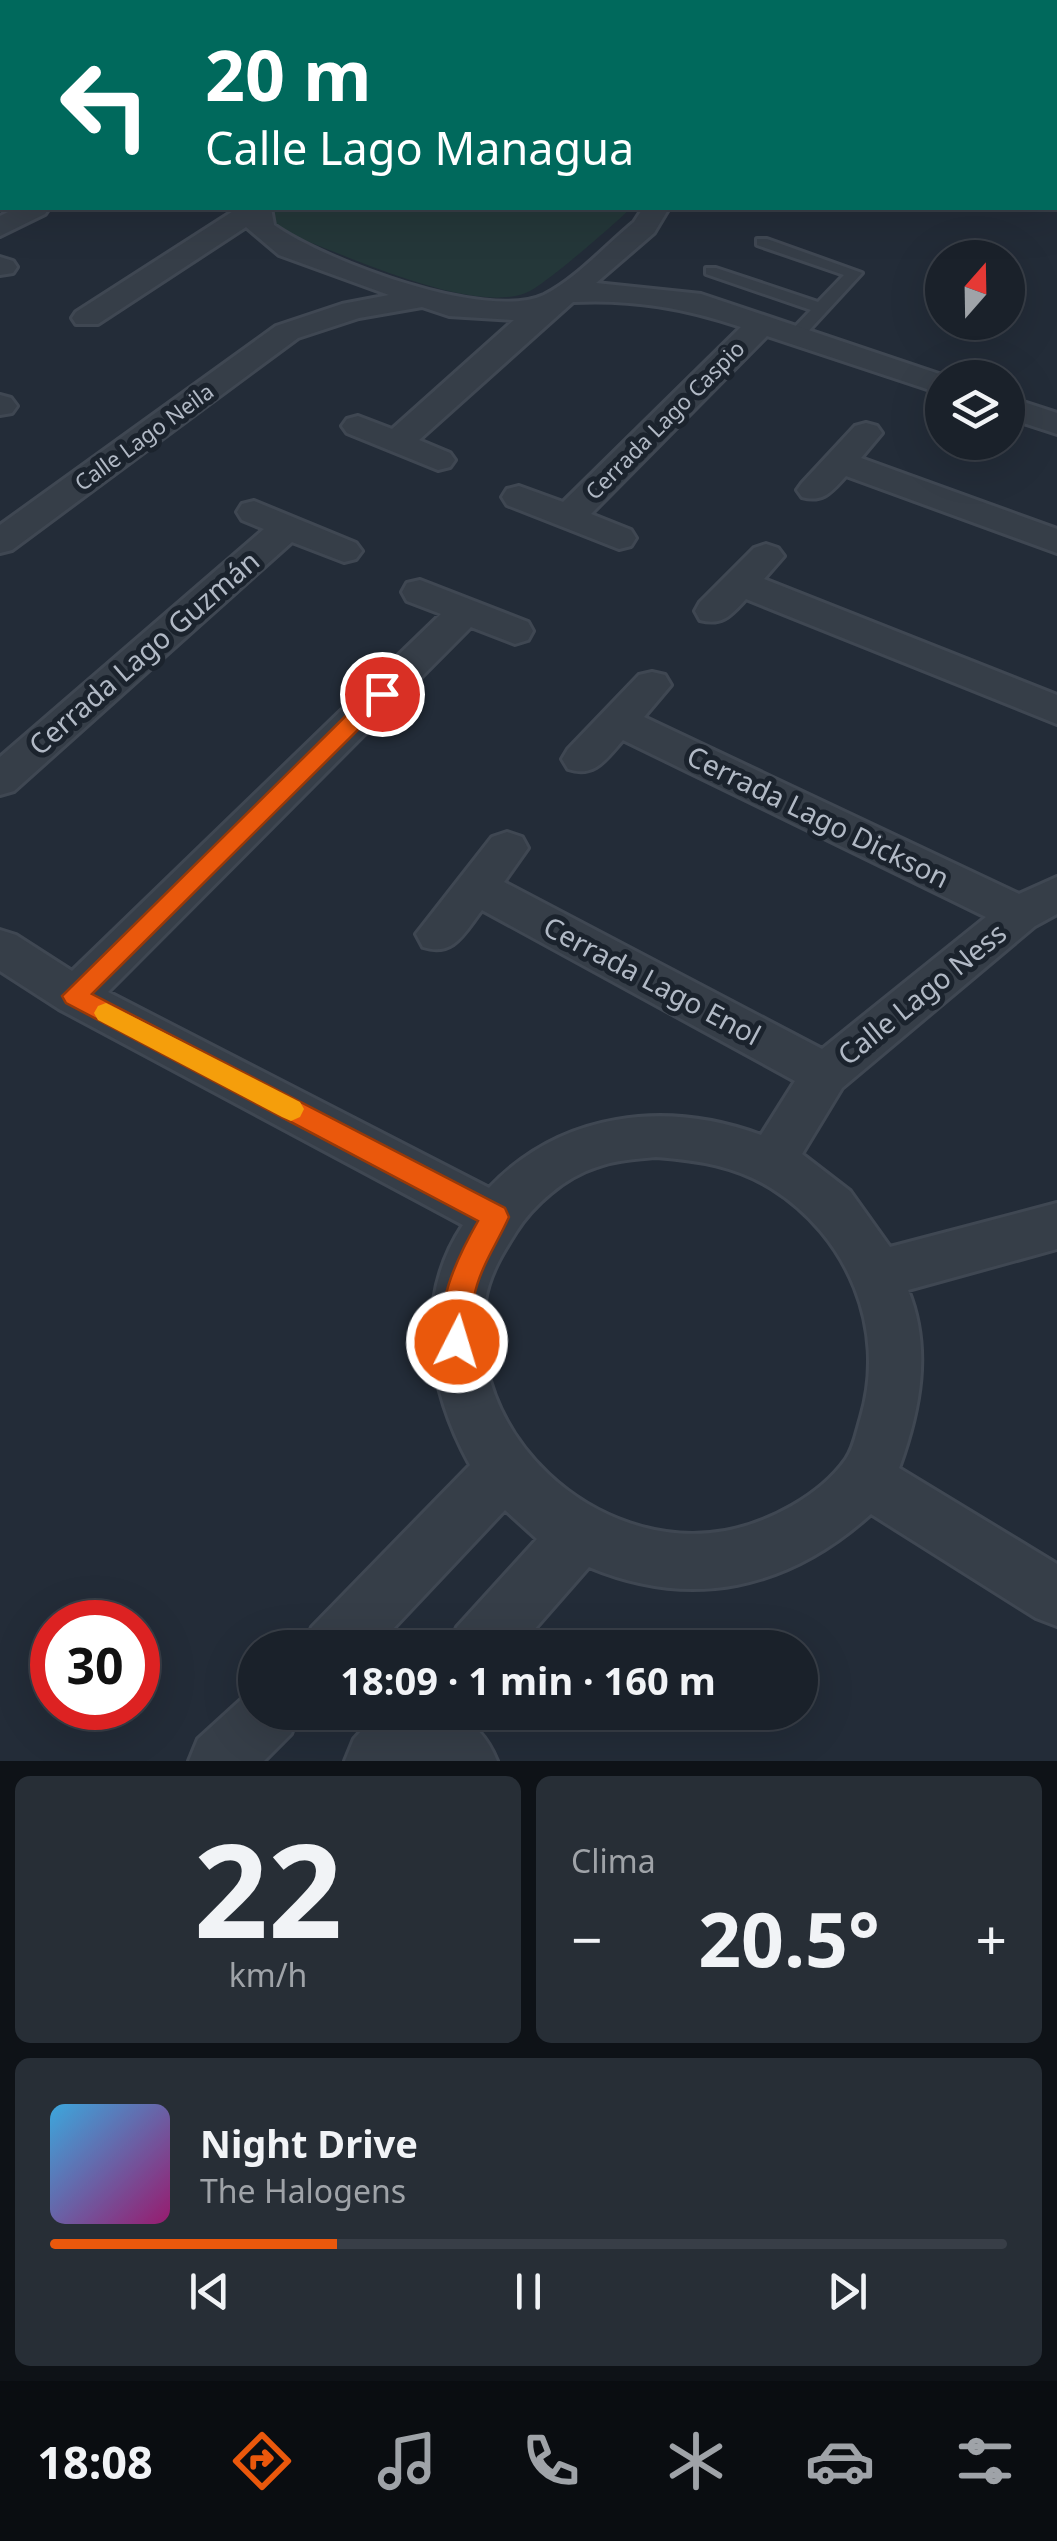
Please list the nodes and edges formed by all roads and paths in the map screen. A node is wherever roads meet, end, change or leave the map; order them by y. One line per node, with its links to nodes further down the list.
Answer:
1 (32, 210): 5 (street)
2 (254, 210): 14 (street)
3 (257, 210): 7 (street)
4 (650, 217): 10 (street); 11 (street)
5 (0, 228)
6 (762, 242): 13 (lane)
7 (300, 253): 9 (street); 17 (street)
8 (711, 271): 13 (lane)
9 (424, 298): 10 (street); 17 (street)
10 (558, 299): 11 (street); 24 (street)
11 (690, 300): 15 (street)
12 (56, 306): 14 (street)
13 (820, 308): 18 (lane)
14 (87, 318): 16 (street)
15 (762, 324): 18 (street); 29 (street, Cerrada Lago Caspio)
16 (121, 331)
17 (288, 332): 31 (street, Calle Lago Neila)
18 (796, 335): 19 (street)
19 (925, 379)
20 (1025, 413): 21 (street)
21 (1057, 424)
22 (358, 426): 24 (street)
23 (866, 433): 26 (street)
24 (398, 442): 25 (street)
25 (438, 460)
26 (843, 463): 27 (street); 32 (street)
27 (814, 490)
28 (518, 497): 29 (street)
29 (568, 517): 30 (street)
30 (619, 538)
31 (0, 542)
32 (1057, 542)
33 (344, 551): 44 (street, Cerrada Lago Guzmán)
34 (766, 556): 35 (street)
35 (740, 583): 37 (street); 41 (street)
36 (420, 592): 38 (street)
37 (713, 610)
38 (466, 611): 39 (street); 50 (street)
39 (514, 631)
40 (652, 685): 42 (street)
41 (1057, 710)
42 (615, 720): 43 (street); 47 (street, Cerrada Lago Dickson)
43 (582, 760)
44 (0, 780)
45 (507, 848): 46 (street)
46 (478, 888): 48 (street); 51 (street, Cerrada Lago Enol)
47 (1039, 904): 51 (street, Calle Lago Ness)
48 (438, 934)
49 (0, 948): 50 (street)
50 (74, 996): 53 (street)
51 (825, 1074): 52 (street, Calle Lago Ness)
52 (770, 1162): 53 (street); 55 (street)
53 (496, 1217): 56 (street)
54 (1057, 1226): 55 (street)
55 (878, 1274): 57 (street)
56 (504, 1471): 58 (street); 60 (street)
57 (866, 1479): 58 (street); 59 (street)
58 (580, 1534): 61 (street)
59 (1057, 1598)
60 (350, 1630)
61 (494, 1630)
62 (251, 1730): 64 (street)
63 (403, 1731): 65 (street)
64 (220, 1761)
65 (466, 1761)

